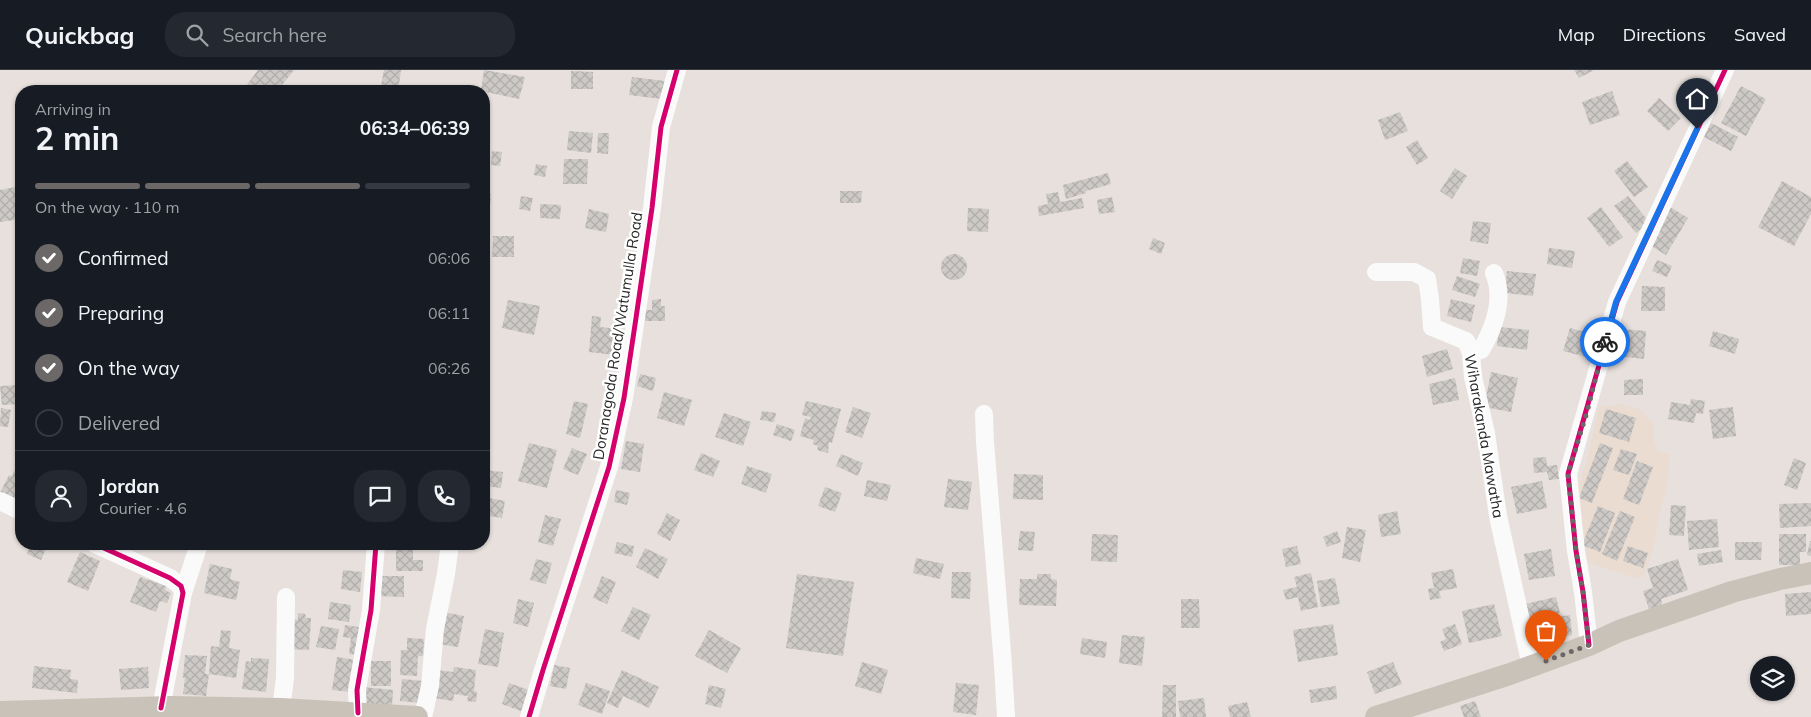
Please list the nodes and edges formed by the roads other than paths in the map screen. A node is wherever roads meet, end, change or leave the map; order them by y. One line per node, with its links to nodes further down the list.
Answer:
1 (677, 70): 25 (street, Doranagoda Road/Watumulla Road)
2 (1725, 70): 16 (street)
3 (1376, 272): 5 (street, Wiharakanda Mawatha)
4 (1494, 273): 5 (street)
5 (1471, 353): 17 (street, Wiharakanda Mawatha)
6 (984, 414): 26 (street)
7 (0, 501): 8 (street)
8 (15, 508)
9 (108, 550): 14 (street)
10 (196, 550): 14 (street)
11 (376, 550): 22 (street)
12 (449, 550): 24 (street)
13 (1811, 573): 16 (main road)
14 (183, 593): 18 (street)
15 (286, 597): 21 (street)
16 (1589, 645): 17 (main road)
17 (1531, 666): 27 (main road)
18 (161, 708): 19 (main road); 20 (main road)
19 (0, 712)
20 (184, 712): 21 (main road)
21 (281, 712): 22 (main road)
22 (358, 714): 23 (main road)
23 (417, 717)
24 (423, 717)
25 (529, 717)
26 (1006, 717)
27 (1376, 717)

